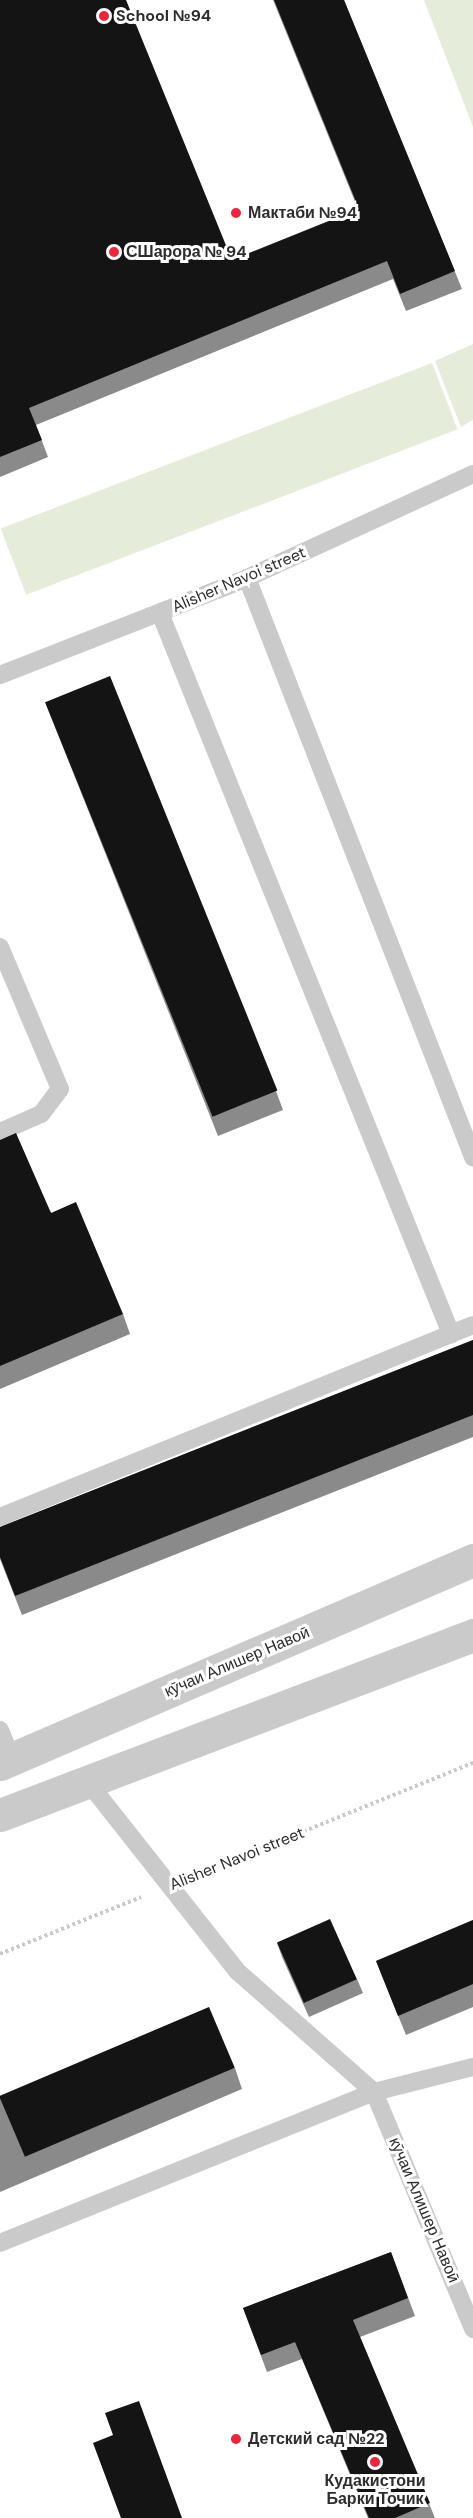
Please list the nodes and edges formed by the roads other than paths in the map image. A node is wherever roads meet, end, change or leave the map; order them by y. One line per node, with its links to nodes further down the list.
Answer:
1 (472, 478): 2 (lane, Alisher Navoi street)
2 (247, 578): 3 (lane, Alisher Navoi street); 7 (lane)
3 (160, 614): 4 (lane, Alisher Navoi street); 9 (lane)
4 (0, 675)
5 (0, 947): 6 (lane)
6 (0, 1132)
7 (473, 1157)
8 (473, 1325): 9 (lane)
9 (451, 1334): 10 (lane)
10 (0, 1517)
11 (473, 1560): 13 (street, кӯчаи Алишер Навоӣ)
12 (473, 1635): 14 (street)
13 (4, 1751)
14 (87, 1781): 15 (street); 17 (lane, кӯчаи Алишер Навоӣ)
15 (0, 1815)
16 (473, 2067): 17 (lane)
17 (374, 2092): 18 (lane); 19 (lane, кӯчаи Алишер Навоӣ)
18 (0, 2243)
19 (473, 2328)

